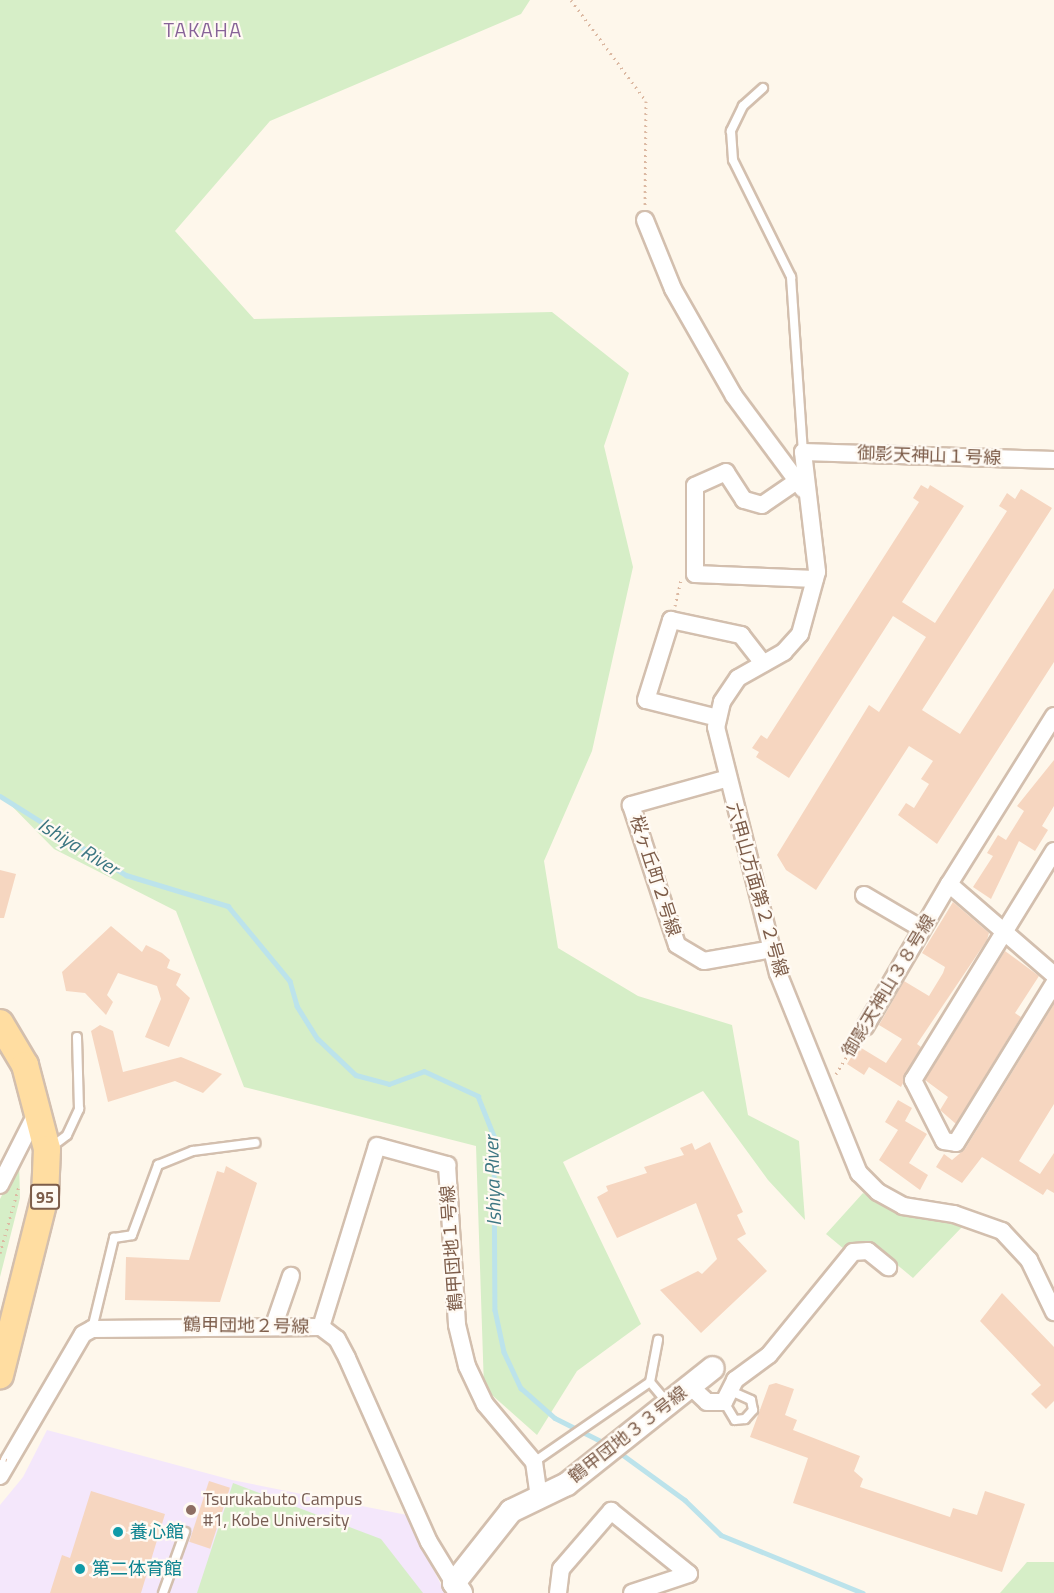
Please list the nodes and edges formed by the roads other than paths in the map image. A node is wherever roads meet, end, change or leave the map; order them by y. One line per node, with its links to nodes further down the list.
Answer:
1 (763, 88): 3 (lane)
2 (645, 220): 5 (street)
3 (803, 452): 4 (street, 御影天神山１号線); 6 (street)
4 (1054, 460)
5 (797, 481): 6 (street); 7 (street)
6 (810, 499): 7 (street)
7 (815, 579): 8 (street)
8 (763, 663): 10 (street); 10 (street)
9 (1054, 716): 13 (street, 御影天神山３８号線)
10 (718, 718): 11 (street, 六甲山方面第２２号線)
11 (725, 779): 17 (street, 六甲山方面第２２号線); 17 (street, 桜ヶ丘町２号線)
12 (1054, 851): 16 (street)
13 (949, 884): 15 (street, 御影天神山３８号線); 16 (street)
14 (864, 895): 15 (street)
15 (922, 929): 21 (street, 御影天神山３８号線)
16 (1005, 931): 18 (street); 19 (street)
17 (772, 949): 29 (street, 六甲山方面第２２号線)
18 (1054, 975)
19 (1054, 984)
20 (0, 1023): 23 (main road, 95)
21 (865, 1027)
22 (76, 1037): 25 (lane)
23 (39, 1109): 25 (main road, 95); 26 (street)
24 (255, 1143): 32 (lane)
25 (47, 1149): 35 (main road, 95)
26 (0, 1185)
27 (888, 1268): 37 (street)
28 (291, 1276): 30 (street)
29 (1054, 1312)
30 (274, 1325): 31 (street, 鶴甲団地２号線); 32 (street, 鶴甲団地２号線)
31 (321, 1327): 39 (street, 鶴甲団地１号線); 43 (street, 鶴甲団地２号線)
32 (92, 1329): 40 (street)
33 (658, 1340): 36 (lane)
34 (713, 1368): 37 (street, 鶴甲団地３３号線)
35 (0, 1375)
36 (650, 1382): 38 (lane); 39 (lane)
37 (690, 1386): 38 (street, 鶴甲団地３３号線)
38 (664, 1407): 41 (street, 鶴甲団地３３号線)
39 (534, 1462): 41 (street)
40 (3, 1468)
41 (546, 1494): 43 (street, 鶴甲団地３３号線)
42 (185, 1532): 44 (lane)
43 (458, 1588)
44 (163, 1593)
45 (558, 1593): 46 (street)
46 (632, 1593)

